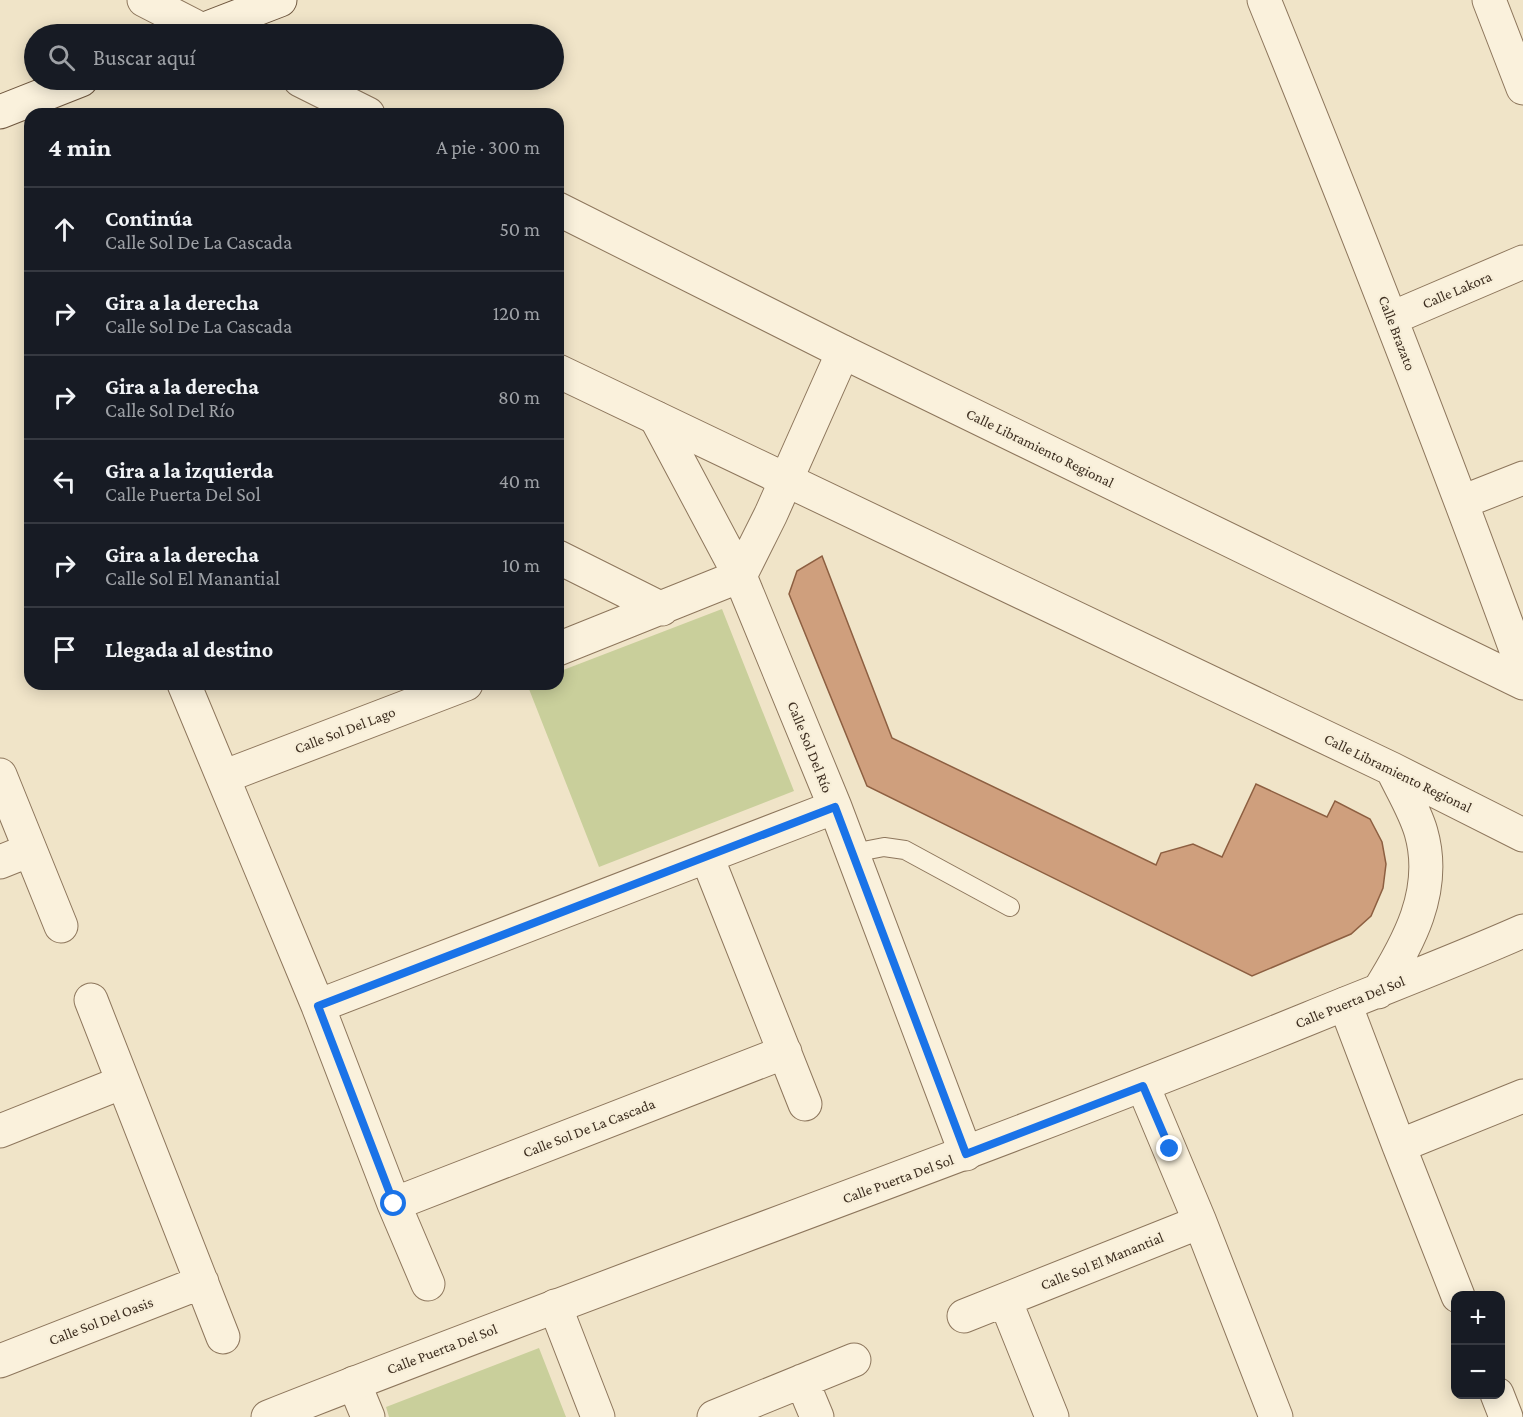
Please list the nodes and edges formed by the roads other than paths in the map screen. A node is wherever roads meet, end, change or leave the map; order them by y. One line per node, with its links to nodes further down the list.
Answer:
1 (144, 0): 5 (street)
2 (280, 0): 6 (street)
3 (1264, 0): 15 (street, Calle Brazato)
4 (1489, 0): 7 (street)
5 (185, 24)
6 (223, 24)
7 (1515, 41): 8 (street)
8 (1523, 88)
9 (59, 90): 12 (street)
10 (320, 90): 11 (street)
11 (356, 108)
12 (9, 113)
13 (564, 212): 16 (street, Calle Libramiento Regional)
14 (1523, 262): 15 (street, Calle Lakora)
15 (1392, 318): 21 (street, Calle Brazato)
16 (843, 352): 20 (street); 27 (street, Calle Libramiento Regional)
17 (564, 374): 18 (street, Calle Libramiento Regional)
18 (656, 418): 20 (street, Calle Libramiento Regional); 23 (street, Calle Sol Del Río)
19 (1523, 478): 21 (street)
20 (786, 480): 23 (street); 30 (street, Calle Libramiento Regional)
21 (1462, 502): 26 (street, Calle Brazato)
22 (564, 559): 24 (street)
23 (740, 576): 24 (street); 33 (street, Calle Sol Del Río)
24 (662, 609): 25 (street)
25 (564, 647)
26 (1523, 669)
27 (1523, 683)
28 (187, 690): 32 (street)
29 (450, 690): 32 (street, Calle Sol Del Lago)
30 (1392, 770): 34 (street, Calle Libramiento Regional); 42 (street)
31 (0, 775): 35 (street)
32 (224, 777): 45 (street)
33 (835, 807): 36 (street, Calle Sol Del Río); 37 (street)
34 (1523, 835)
35 (30, 850): 38 (street); 40 (street)
36 (853, 853): 39 (lane); 53 (street, Calle Sol Del Río)
37 (707, 857): 45 (street); 46 (street)
38 (0, 862)
39 (1010, 907)
40 (61, 926)
41 (1523, 931): 42 (street, Calle Puerta Del Sol)
42 (1378, 992): 44 (street, Calle Puerta Del Sol)
43 (92, 1000): 47 (street)
44 (1346, 1004): 48 (street, Calle Puerta Del Sol); 52 (street)
45 (318, 1006): 54 (street)
46 (785, 1052): 50 (street); 54 (street, Calle Sol De La Cascada)
47 (123, 1082): 51 (street); 56 (street)
48 (1143, 1086): 53 (street, Calle Puerta Del Sol); 55 (street)
49 (1523, 1096): 52 (street)
50 (806, 1104)
51 (0, 1131)
52 (1399, 1146): 58 (street)
53 (966, 1154): 60 (street, Calle Puerta Del Sol)
54 (394, 1204): 57 (street)
55 (1200, 1222): 59 (street, Calle Sol El Manantial); 74 (street)
56 (202, 1282): 62 (street); 64 (street, Calle Sol Del Oasis)
57 (428, 1284)
58 (1456, 1291)
59 (1005, 1300): 61 (street, Calle Sol El Manantial); 73 (street)
60 (555, 1306): 66 (street, Calle Puerta Del Sol); 70 (street)
61 (964, 1316)
62 (223, 1337)
63 (854, 1360): 65 (street)
64 (0, 1361)
65 (802, 1381): 71 (street); 72 (street)
66 (354, 1383): 68 (street, Calle Puerta Del Sol); 69 (street)
67 (1499, 1399): 75 (street)
68 (268, 1417)
69 (368, 1417)
70 (598, 1417)
71 (714, 1417)
72 (817, 1417)
73 (1052, 1417)
74 (1276, 1417)
75 (1506, 1417)

